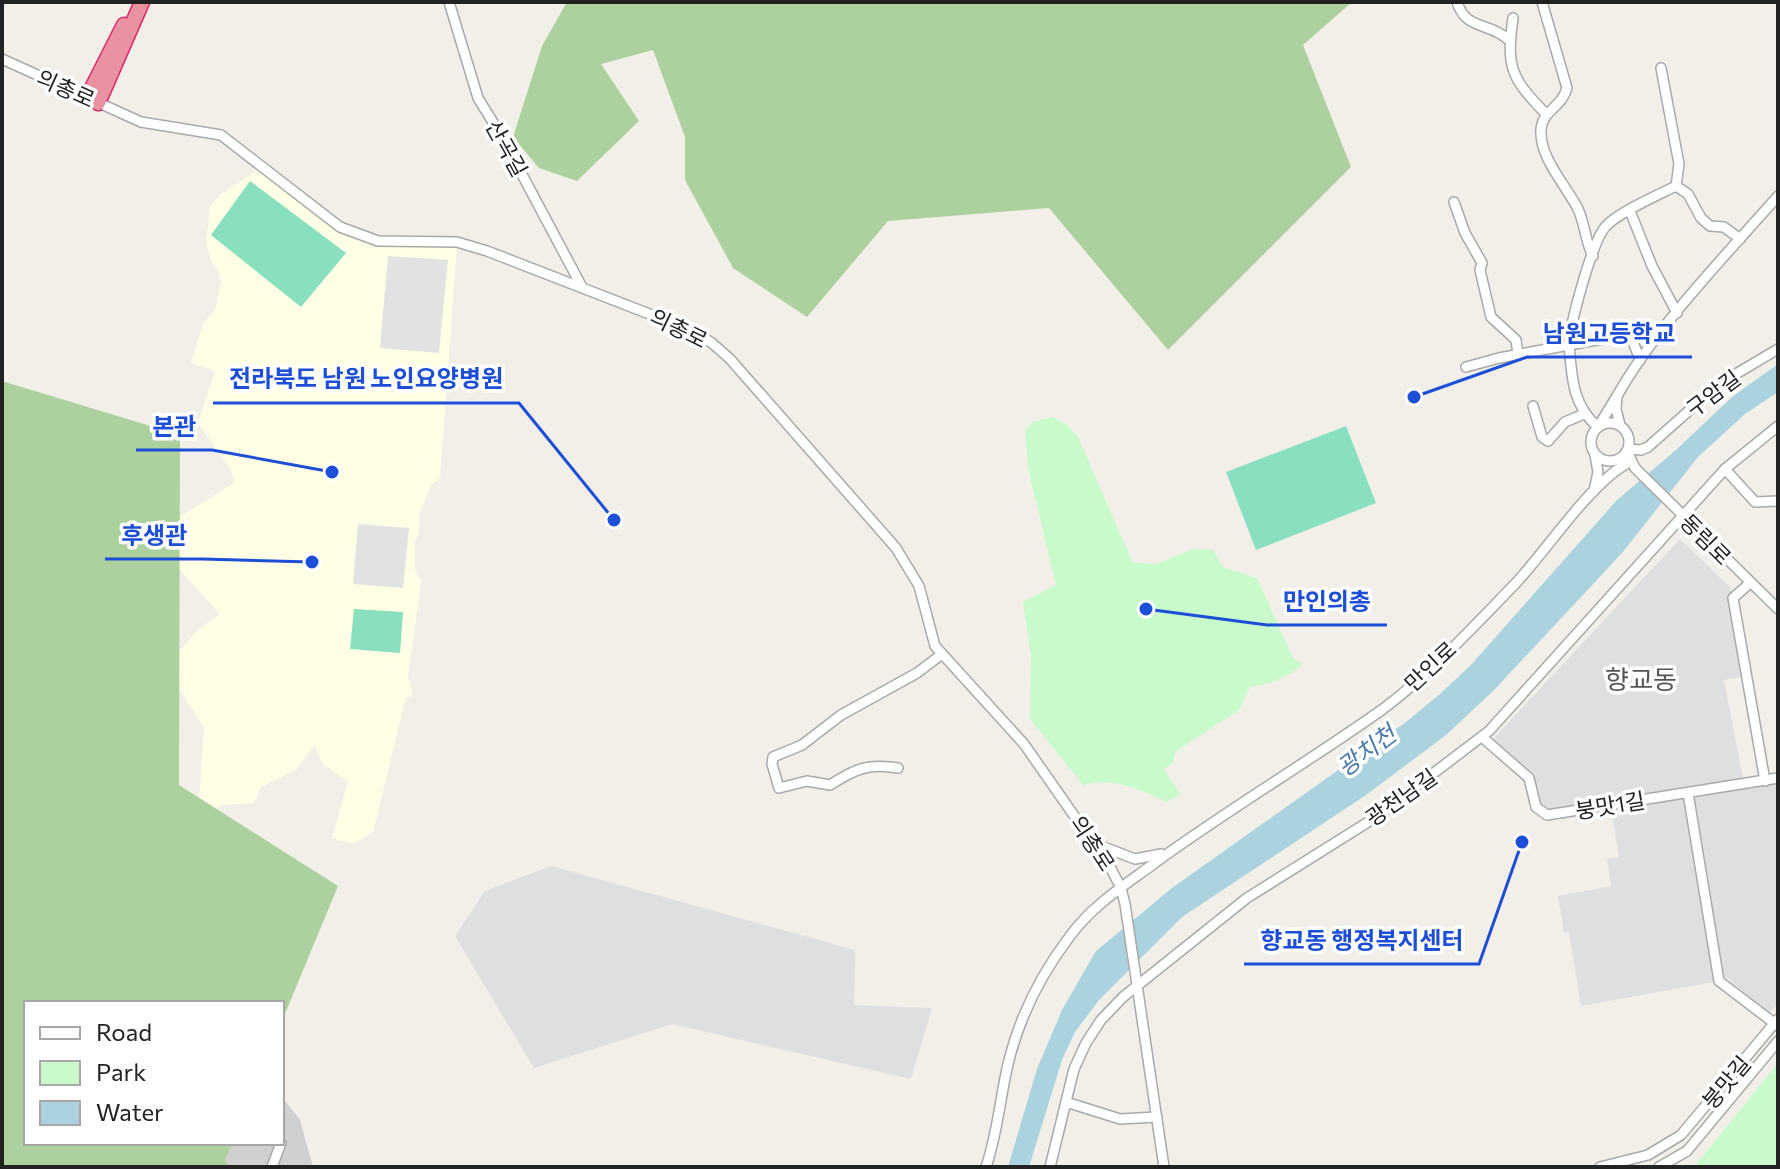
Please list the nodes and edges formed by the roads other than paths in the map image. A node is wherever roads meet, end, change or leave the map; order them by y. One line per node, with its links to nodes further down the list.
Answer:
1 (133, 2): 10 (highway)
2 (142, 2): 10 (highway)
3 (449, 2): 18 (street, 산곡길)
4 (1457, 2): 7 (street)
5 (1542, 2): 11 (street)
6 (1513, 18): 7 (street)
7 (1510, 41): 11 (street)
8 (2, 59): 10 (street, 의총로)
9 (1661, 68): 12 (street)
10 (93, 100): 18 (street, 의총로)
11 (1546, 114): 17 (street)
12 (1676, 186): 15 (street); 16 (street)
13 (1778, 196): 16 (street)
14 (1454, 202): 22 (street)
15 (1630, 211): 17 (street); 19 (street)
16 (1740, 239): 19 (street)
17 (1593, 256): 20 (street)
18 (582, 287): 40 (street, 의총로)
19 (1677, 313): 23 (street)
20 (1569, 345): 22 (street); 23 (street); 27 (street)
21 (1778, 349): 31 (street, 구암길)
22 (1518, 354): 24 (street)
23 (1640, 360): 25 (street)
24 (1466, 367)
25 (1617, 396): 28 (street); 30 (street)
26 (1533, 406): 27 (street)
27 (1584, 414): 30 (street)
28 (1620, 425): 30 (street); 31 (street)
29 (1778, 426): 34 (street, 광천남길)
30 (1598, 427): 32 (street)
31 (1628, 447): 33 (street); 33 (street)
32 (1595, 455): 33 (street); 35 (street)
33 (1623, 463): 35 (street, 만인로); 37 (street, 동림로)
34 (1725, 469): 36 (street); 37 (street, 광천남길)
35 (1592, 494): 47 (street, 만인로)
36 (1778, 501)
37 (1681, 513): 38 (street, 동림로); 41 (street, 광천남길)
38 (1750, 583): 39 (street, 동림로); 44 (street)
39 (1776, 604)
40 (942, 654): 42 (street); 46 (street, 의총로)
41 (1482, 737): 45 (street, 붕맛1길); 49 (street, 광천남길)
42 (898, 768)
43 (1778, 778): 44 (street, 붕맛1길)
44 (1765, 781): 45 (street, 붕맛1길)
45 (1688, 793): 50 (street)
46 (1096, 844): 47 (street); 48 (street, 의총로)
47 (1169, 852): 48 (street, 만인로)
48 (1121, 888): 49 (street, 의총로); 59 (street, 만인로)
49 (1136, 983): 52 (street, 광천남길); 53 (street)
50 (1777, 1023): 54 (street, 붕맛길)
51 (1778, 1041): 56 (street, 붕맛길)
52 (1066, 1102): 53 (street); 60 (street, 광천남길)
53 (1157, 1117): 61 (street)
54 (1672, 1142): 57 (street, 붕맛길); 62 (street, 붕맛길)
55 (281, 1145): 58 (street)
56 (1687, 1151): 57 (street, 붕맛길); 63 (street, 붕맛길)
57 (1665, 1166)
58 (272, 1167)
59 (986, 1167)
60 (1050, 1167)
61 (1164, 1167)
62 (1600, 1167)
63 (1680, 1167)

